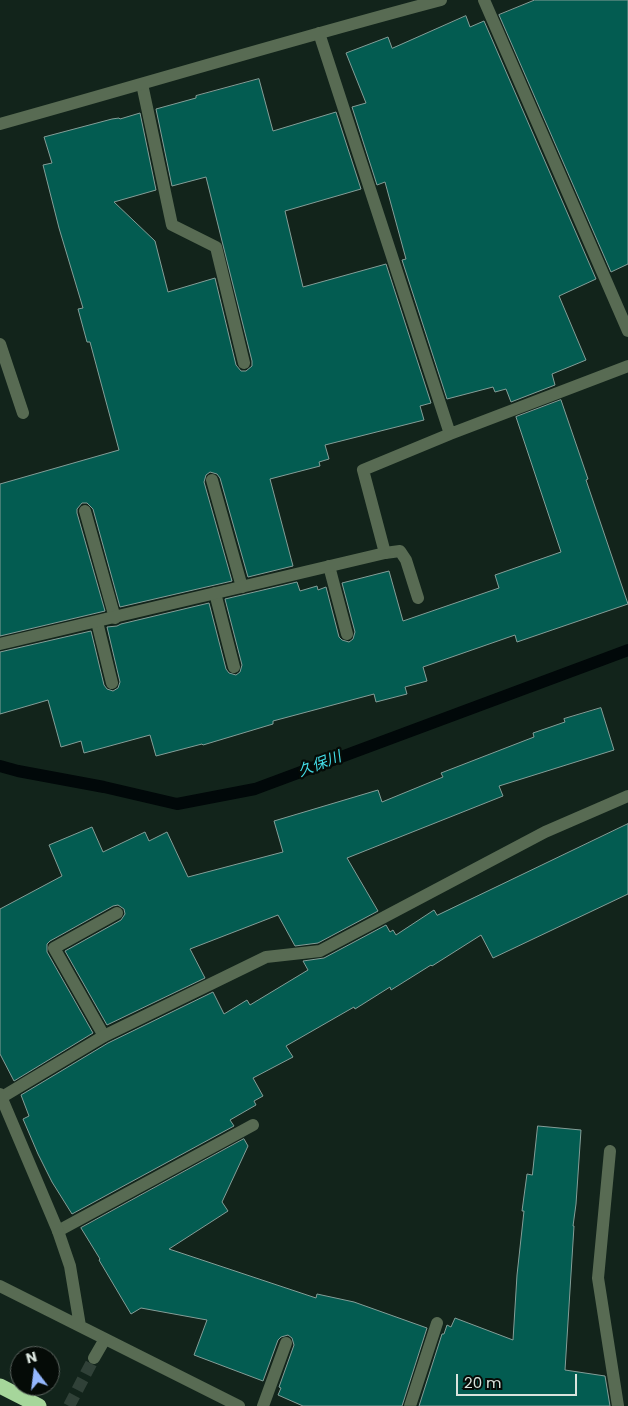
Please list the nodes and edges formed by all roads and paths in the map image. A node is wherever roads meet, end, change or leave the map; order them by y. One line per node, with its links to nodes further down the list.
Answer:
1 (440, 0): 3 (street)
2 (484, 0): 6 (street)
3 (319, 33): 4 (street); 11 (street)
4 (142, 84): 5 (street); 8 (street)
5 (0, 124)
6 (628, 331)
7 (0, 344): 10 (street)
8 (244, 363)
9 (628, 366): 11 (street)
10 (23, 413)
11 (450, 434): 14 (street)
12 (212, 480): 16 (street)
13 (85, 511): 19 (street)
14 (385, 553): 15 (street); 18 (street)
15 (329, 566): 16 (street); 21 (street)
16 (242, 587): 17 (street)
17 (215, 594): 19 (street); 23 (street)
18 (418, 598)
19 (114, 618): 20 (street)
20 (97, 622): 22 (street); 24 (street)
21 (346, 634)
22 (0, 644)
23 (234, 668)
24 (112, 683)
25 (628, 796): 27 (street)
26 (117, 913): 27 (street)
27 (104, 1036): 28 (street)
28 (1, 1096): 31 (street)
29 (253, 1125): 31 (street)
30 (610, 1151): 43 (street)
31 (58, 1231): 34 (street)
32 (0, 1286): 34 (street)
33 (437, 1323): 42 (street)
34 (80, 1326): 35 (street)
35 (104, 1339): 37 (street); 40 (street)
36 (286, 1343): 41 (street)
37 (94, 1358)
38 (0, 1386): 39 (highway)
39 (39, 1406)
40 (239, 1406)
41 (263, 1406)
42 (410, 1406)
43 (618, 1406)

